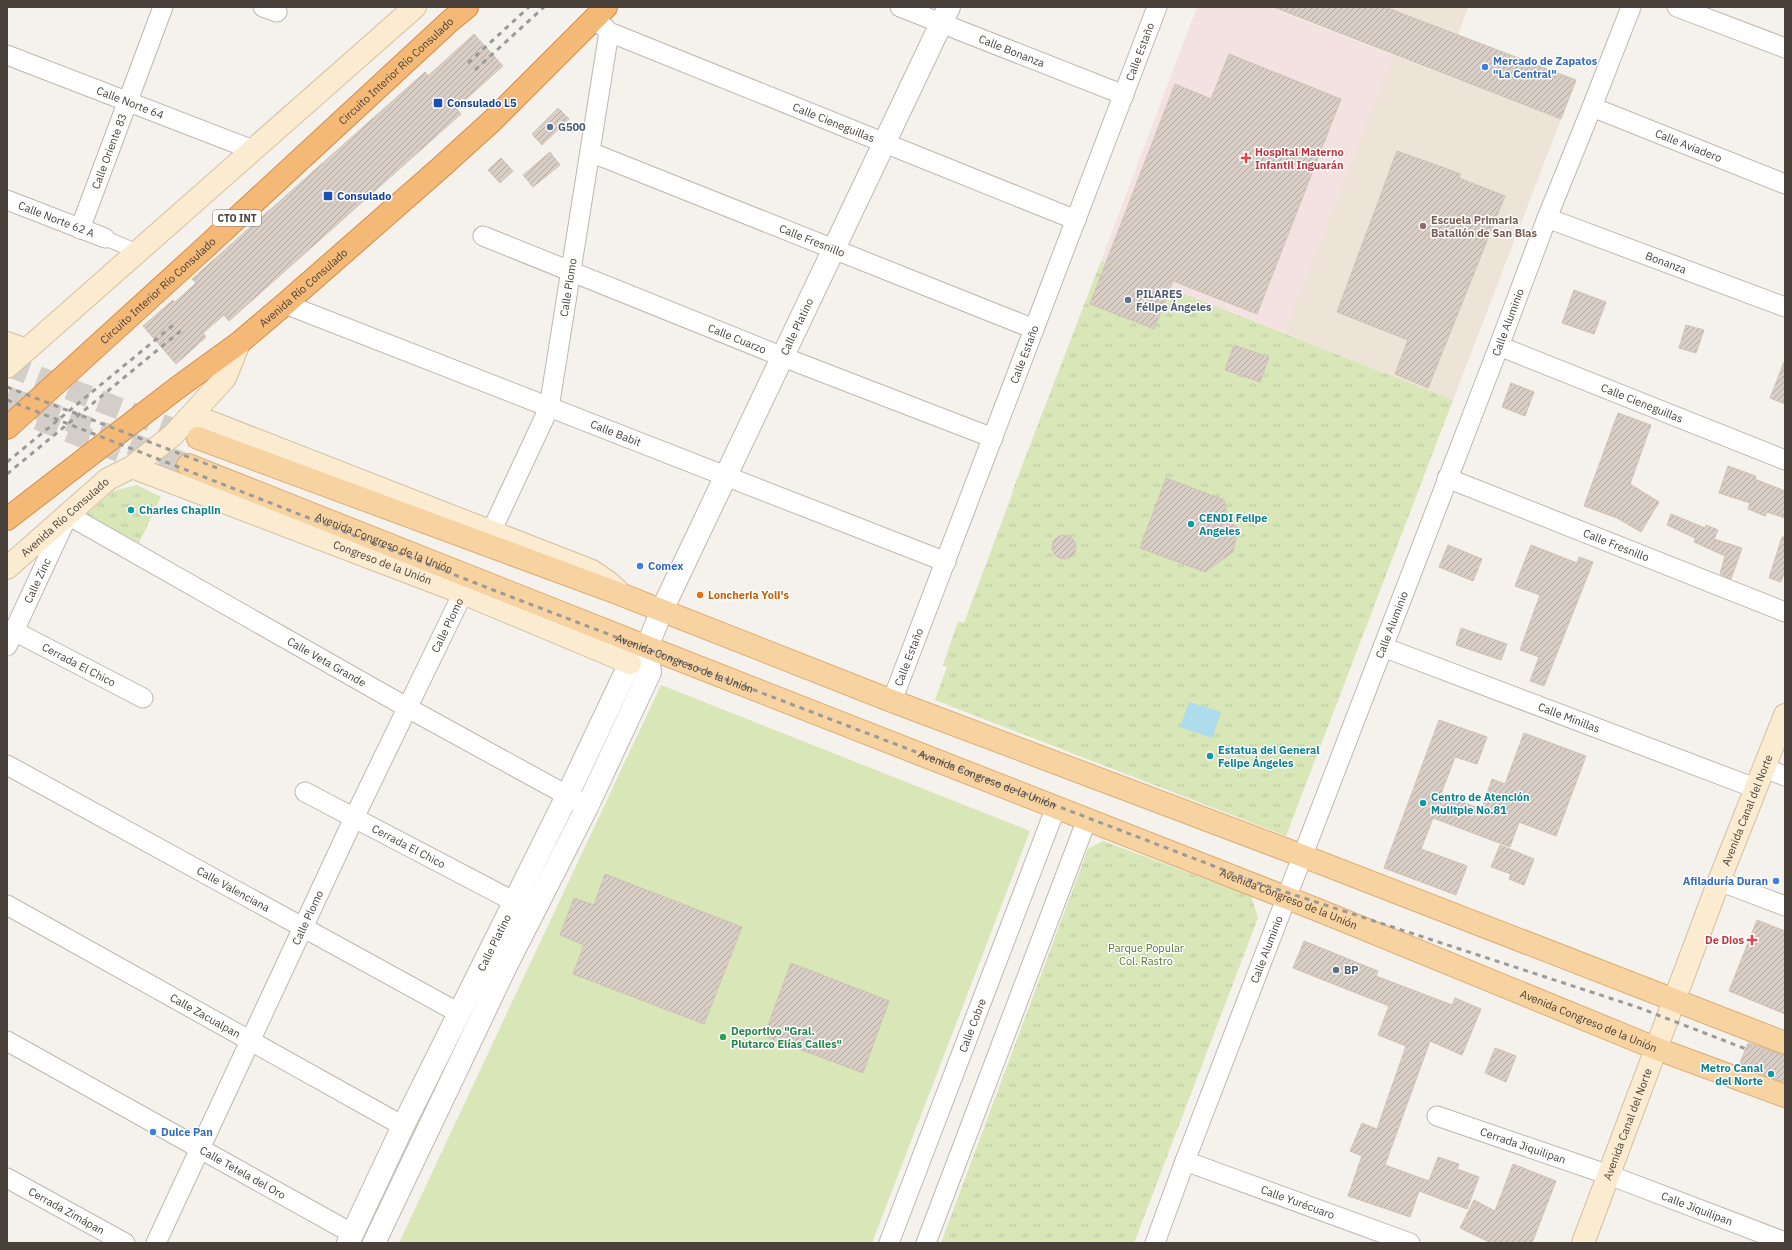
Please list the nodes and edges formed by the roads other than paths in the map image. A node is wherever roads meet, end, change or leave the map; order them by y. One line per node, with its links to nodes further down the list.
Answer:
1 (163, 7): 13 (street, Calle Oriente 83)
2 (415, 7): 16 (main road)
3 (467, 7): 38 (highway, Circuito Interior Río Consulado / CTO INT)
4 (900, 7): 8 (street, Calle Bonanza)
5 (1157, 7): 12 (street, Calle Estaño)
6 (1631, 7): 14 (street, Calle Aluminio)
7 (1677, 7): 10 (street)
8 (945, 16): 12 (street, Calle Bonanza); 15 (street, Calle Platino)
9 (604, 19): 15 (street, Calle Cieneguillas); 17 (street, Calle Plomo); 28 (highway, Avenida Río Consulado)
10 (1785, 48)
11 (7, 55): 13 (street, Calle Norte 64)
12 (1124, 95): 21 (street, Calle Estaño)
13 (128, 102): 16 (street, Calle Norte 64); 22 (street, Calle Oriente 83)
14 (1592, 107): 18 (street, Calle Aviadero); 20 (street, Calle Aluminio)
15 (884, 144): 21 (street, Calle Cieneguillas); 25 (street, Calle Platino)
16 (253, 150): 26 (main road)
17 (590, 152): 25 (street, Calle Fresnillo); 27 (street, Calle Plomo)
18 (1785, 184)
19 (7, 200): 22 (street, Calle Norte 62 A)
20 (1547, 218): 29 (street, Bonanza); 32 (street, Calle Aluminio)
21 (1076, 220): 30 (street, Calle Estaño)
22 (80, 229): 24 (street, Calle Norte 62 A)
23 (483, 236): 27 (street, Calle Cuarzo)
24 (105, 238): 26 (street)
25 (834, 249): 30 (street, Calle Fresnillo); 34 (street, Calle Platino)
26 (138, 252): 33 (main road)
27 (570, 272): 34 (street, Calle Cuarzo); 36 (street, Calle Plomo)
28 (285, 304): 31 (highway, Avenida Río Consulado); 36 (street, Calle Babit)
29 (1785, 307)
30 (1034, 329): 40 (street, Calle Estaño)
31 (239, 343): 37 (main road, Avenida Río Consulado); 47 (highway)
32 (1499, 346): 41 (street, Calle Cieneguillas); 45 (street, Calle Aluminio)
33 (16, 347): 35 (main road)
34 (782, 357): 40 (street, Calle Cuarzo); 44 (street, Calle Platino)
35 (7, 367)
36 (549, 408): 44 (street, Calle Babit); 48 (street, Calle Plomo)
37 (192, 415): 42 (main road, Avenida Río Consulado); 48 (main road)
38 (7, 428)
39 (198, 438): 52 (main road)
40 (993, 438): 49 (street, Calle Estaño)
41 (1785, 460)
42 (132, 467): 46 (main road, Avenida Río Consulado); 51 (main road, Congreso de la Unión)
43 (186, 471): 57 (main road, Avenida Congreso de la Unión)
44 (726, 475): 49 (street, Calle Babit); 53 (street, Calle Platino)
45 (1448, 478): 54 (street, Calle Fresnillo); 56 (street, Calle Aluminio)
46 (68, 515): 50 (main road, Avenida Río Consulado); 55 (street, Calle Zinc); 61 (street, Calle Veta Grande)
47 (7, 519)
48 (491, 532): 52 (main road)
49 (946, 562): 60 (street, Calle Estaño)
50 (7, 568)
51 (463, 593): 58 (main road, Congreso de la Unión); 61 (street, Calle Plomo)
52 (620, 594): 53 (main road)
53 (662, 610): 57 (street, Calle Platino); 60 (main road)
54 (1785, 612)
55 (11, 638): 59 (street, Cerrada El Chico)
56 (1383, 647): 66 (street, Calle Minillas); 73 (street, Calle Aluminio)
57 (647, 648): 58 (street, Calle Platino); 69 (street, Calle Platino); 70 (main road, Avenida Congreso de la Unión)
58 (630, 663): 68 (street, Calle Platino)
59 (143, 698)
60 (892, 701): 73 (main road)
61 (408, 708): 68 (street, Calle Veta Grande); 71 (street, Calle Plomo)
62 (1785, 715): 64 (main road, Avenida Canal del Norte)
63 (7, 765): 79 (street, Calle Valenciana)
64 (1764, 768): 65 (street); 66 (main road, Avenida Canal del Norte)
65 (1785, 776)
66 (1755, 788): 74 (main road, Avenida Canal del Norte)
67 (305, 792): 71 (street, Cerrada El Chico)
68 (567, 796): 69 (street, Calle Veta Grande); 76 (street, Calle Platino)
69 (587, 807): 97 (street, Calle Platino)
70 (1056, 807): 72 (main road, Avenida Congreso de la Unión); 98 (street, Calle Cobre)
71 (354, 818): 76 (street, Cerrada El Chico); 79 (street, Calle Plomo)
72 (1087, 819): 75 (main road, Avenida Congreso de la Unión); 99 (street)
73 (1303, 856): 75 (street, Calle Aluminio); 80 (main road)
74 (1719, 881): 78 (street); 80 (main road, Avenida Canal del Norte)
75 (1287, 898): 85 (main road, Avenida Congreso de la Unión); 90 (street, Calle Aluminio)
76 (513, 901): 81 (street, Calle Platino)
77 (7, 905): 83 (street, Calle Zacualpan)
78 (1785, 906)
79 (303, 928): 81 (street, Calle Valenciana); 83 (street, Calle Plomo)
80 (1674, 1001): 84 (main road); 85 (main road, Avenida Canal del Norte)
81 (459, 1013): 88 (street, Calle Platino)
82 (7, 1041): 89 (street, Calle Tetela del Oro)
83 (250, 1041): 88 (street, Calle Zacualpan); 89 (street, Calle Plomo)
84 (1785, 1043)
85 (1655, 1048): 86 (main road, Avenida Congreso de la Unión); 91 (main road, Avenida Canal del Norte)
86 (1785, 1096)
87 (1438, 1116): 91 (street, Cerrada Jiquilipan)
88 (403, 1126): 93 (street, Calle Platino)
89 (199, 1149): 93 (street, Calle Tetela del Oro); 96 (street, Calle Plomo)
90 (1184, 1161): 100 (street, Calle Aluminio); 101 (street, Calle Yurécuaro)
91 (1609, 1176): 94 (street, Calle Jiquilipan); 102 (main road, Avenida Canal del Norte)
92 (7, 1178): 95 (street, Cerrada Zimápan)
93 (350, 1238)
94 (1785, 1242)
95 (125, 1243)
96 (156, 1243)
97 (374, 1243)
98 (889, 1243)
99 (926, 1243)
100 (1155, 1243)
101 (1410, 1243)
102 (1583, 1243)

